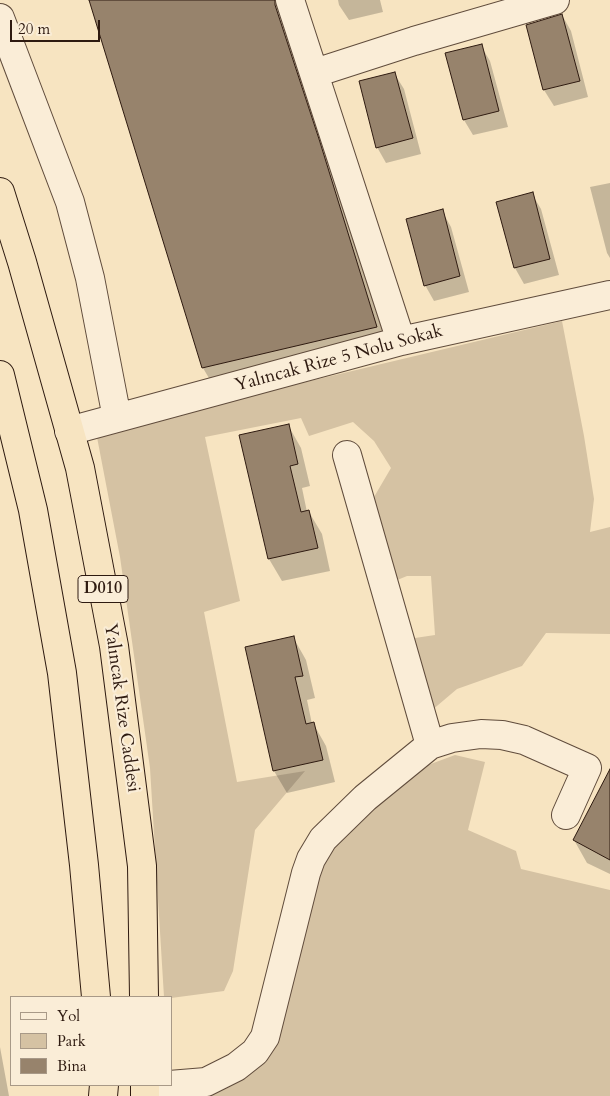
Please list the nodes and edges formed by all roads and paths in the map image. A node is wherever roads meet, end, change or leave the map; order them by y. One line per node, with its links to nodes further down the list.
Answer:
1 (290, 0): 4 (lane)
2 (555, 0): 4 (lane)
3 (0, 18): 9 (lane)
4 (315, 73): 7 (lane)
5 (0, 192): 10 (highway, Yalıncak Rize Caddesi / D010)
6 (610, 295): 7 (lane, Yalıncak Rize 5 Nolu Sokak)
7 (401, 341): 9 (lane, Yalıncak Rize 5 Nolu Sokak)
8 (0, 375): 14 (highway)
9 (117, 418): 10 (lane, Yalıncak Rize 5 Nolu Sokak)
10 (69, 431): 15 (highway, Yalıncak Rize Caddesi / D010)
11 (347, 455): 12 (lane)
12 (430, 745): 13 (lane); 17 (lane)
13 (566, 815)
14 (96, 996)
15 (144, 996)
16 (171, 1086): 18 (lane)
17 (172, 1086)
18 (145, 1089)

